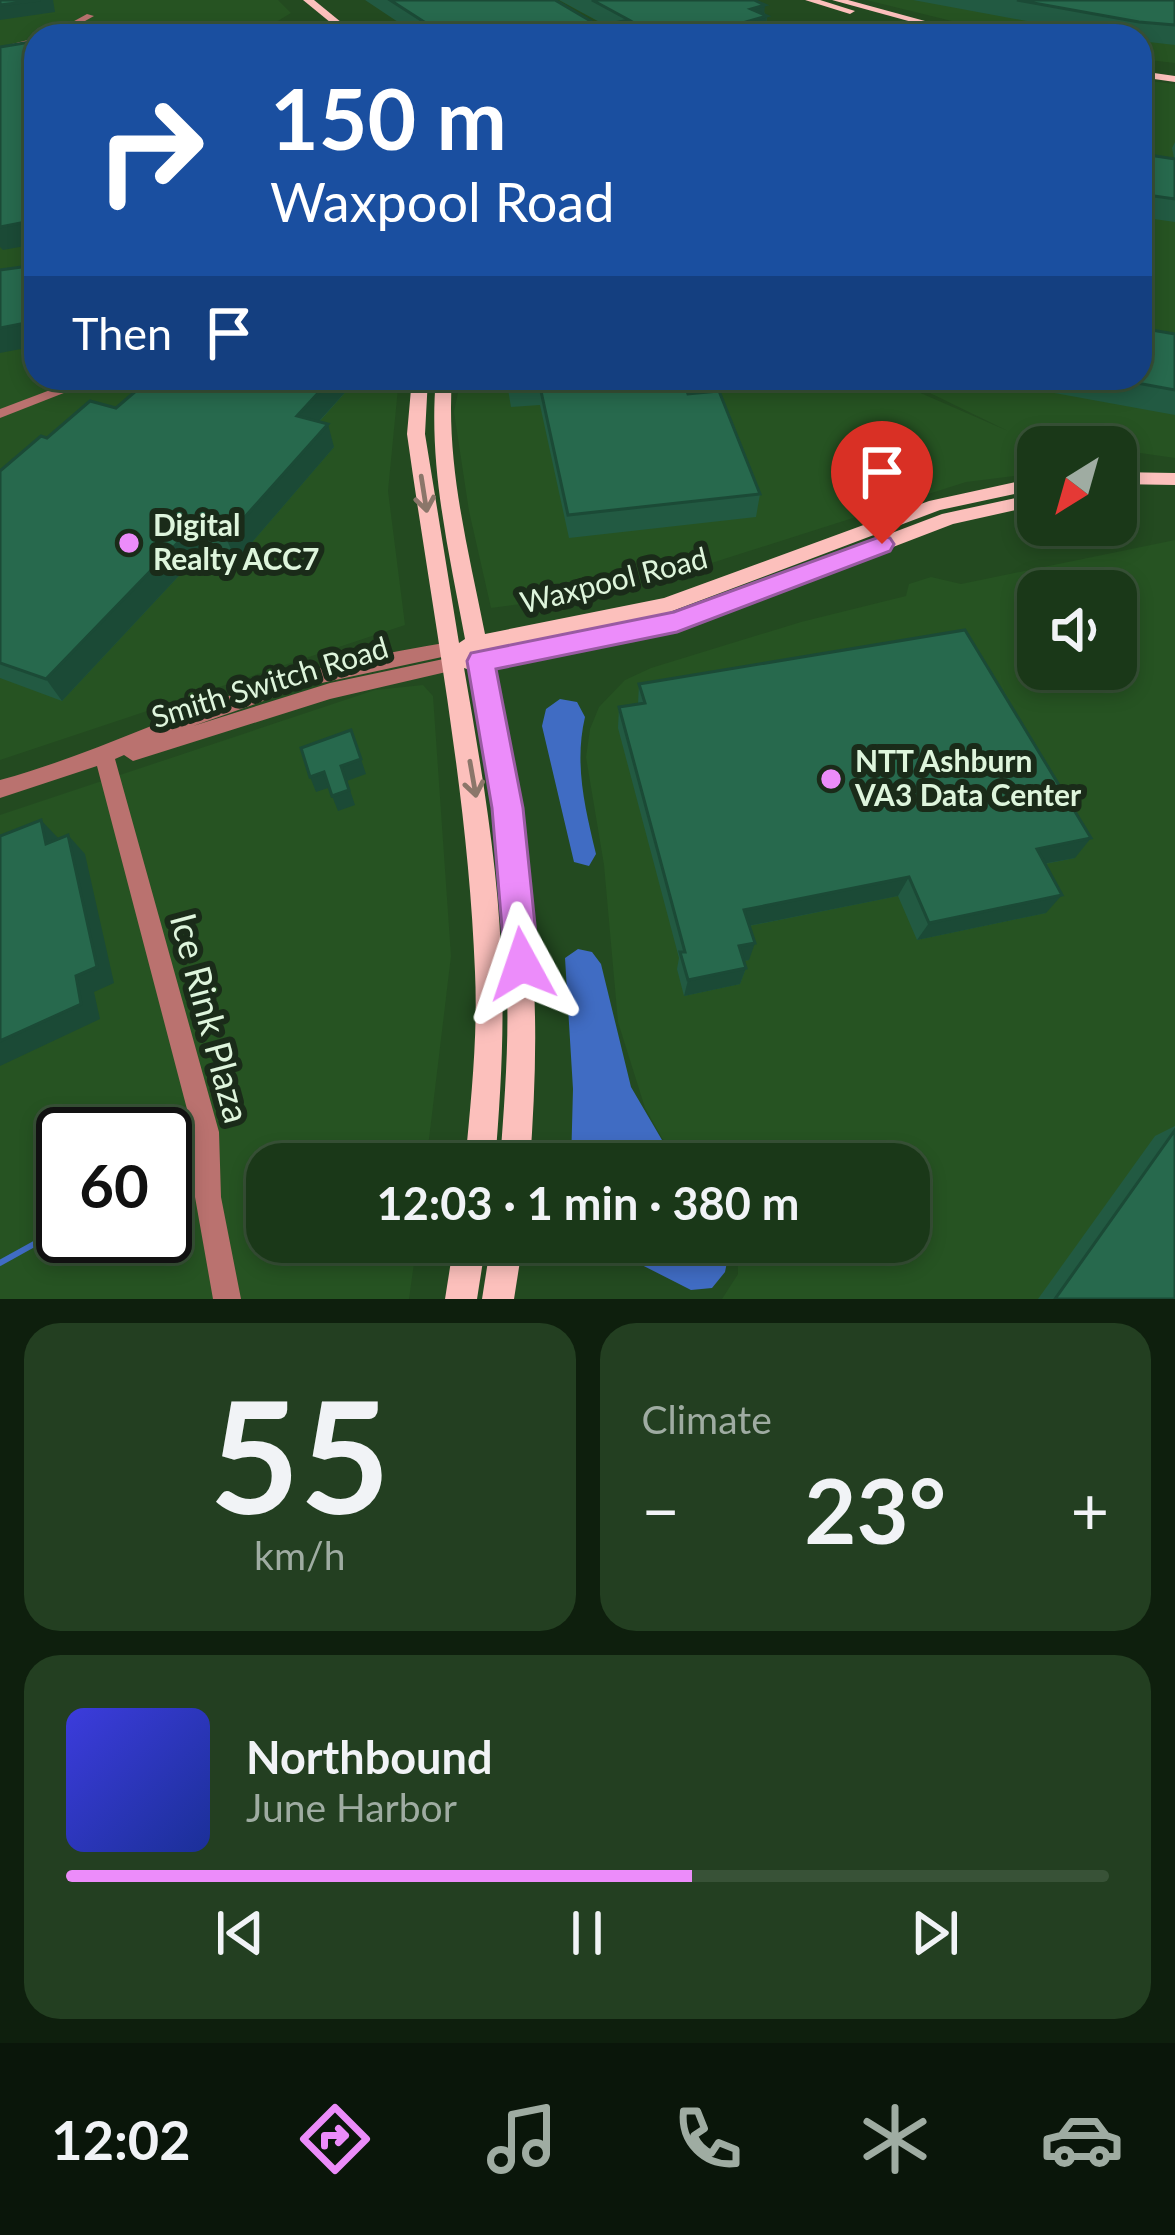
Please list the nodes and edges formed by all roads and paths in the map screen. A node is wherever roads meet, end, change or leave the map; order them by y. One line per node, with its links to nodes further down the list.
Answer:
1 (308, 0): 8 (main road)
2 (810, 0): 9 (main road)
3 (837, 0): 10 (main road)
4 (291, 1): 7 (main road)
5 (90, 16): 6 (street)
6 (74, 24)
7 (319, 24)
8 (338, 24)
9 (903, 24)
10 (912, 24)
11 (63, 390): 14 (street)
12 (419, 390): 21 (main road, one-way to 21)
13 (444, 390): 21 (main road)
14 (0, 414)
15 (1137, 478): 16 (main road)
16 (1175, 479)
17 (1017, 488): 21 (main road, Waxpool Road)
18 (1137, 492): 19 (main road)
19 (1175, 493)
20 (1017, 504): 21 (main road, Waxpool Road)
21 (465, 655): 22 (street, Smith Switch Road); 24 (main road, one-way to 24); 25 (main road)
22 (105, 758): 23 (street, Smith Switch Road); 28 (street, Ice Rink Plaza)
23 (0, 789)
24 (482, 1143)
25 (516, 1143)
26 (467, 1263): 29 (main road)
27 (504, 1263): 30 (main road)
28 (227, 1299)
29 (461, 1299)
30 (498, 1299)

